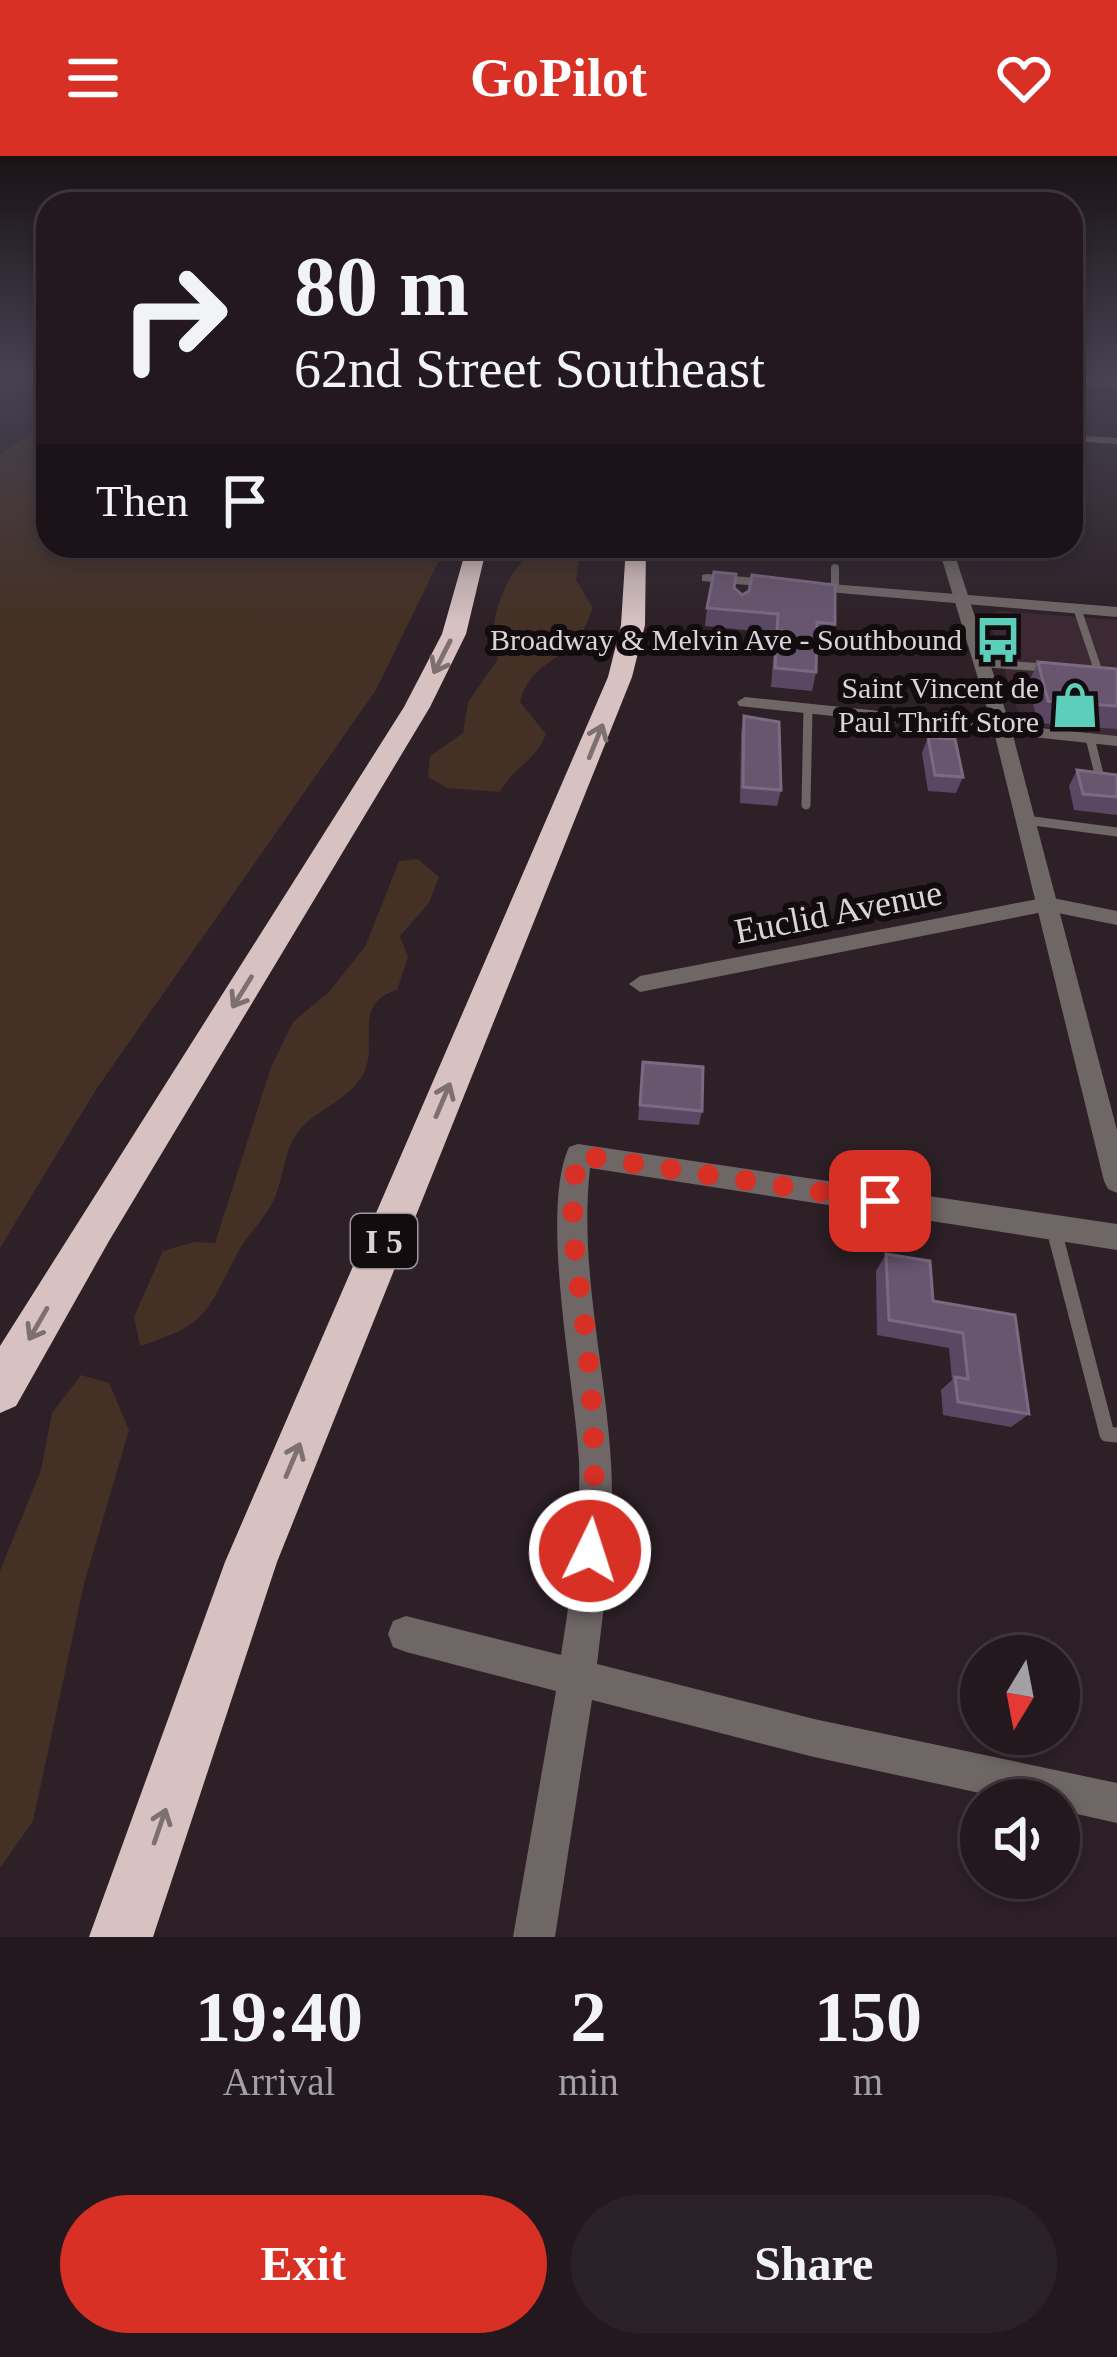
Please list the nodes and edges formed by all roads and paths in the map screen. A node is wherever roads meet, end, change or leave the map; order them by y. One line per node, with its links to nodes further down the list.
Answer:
1 (474, 558): 26 (highway, one-way to 26)
2 (636, 558): 31 (highway, I 5, one-way to 2)
3 (949, 558): 7 (street)
4 (835, 568): 6 (lane)
5 (707, 578): 6 (street)
6 (835, 588): 7 (street)
7 (961, 598): 8 (street); 10 (street)
8 (1077, 608): 9 (street); 10 (lane)
9 (1117, 612)
10 (981, 663): 13 (street)
11 (745, 702): 12 (street)
12 (808, 709): 13 (street); 17 (lane)
13 (1002, 728): 14 (street); 18 (street)
14 (1090, 738): 15 (street); 16 (lane)
15 (1117, 741)
16 (1100, 778)
17 (806, 805)
18 (1026, 820): 19 (lane); 20 (street)
19 (1117, 832)
20 (1048, 904): 21 (street); 22 (street, Euclid Avenue); 23 (street)
21 (1117, 918)
22 (640, 984)
23 (1117, 1181)
24 (1053, 1228): 25 (street); 27 (lane); 29 (street)
25 (1117, 1237)
26 (0, 1390)
27 (1117, 1435)
28 (406, 1634): 29 (street)
29 (574, 1678): 30 (street); 32 (street)
30 (1117, 1803)
31 (122, 1937)
32 (534, 1937)

